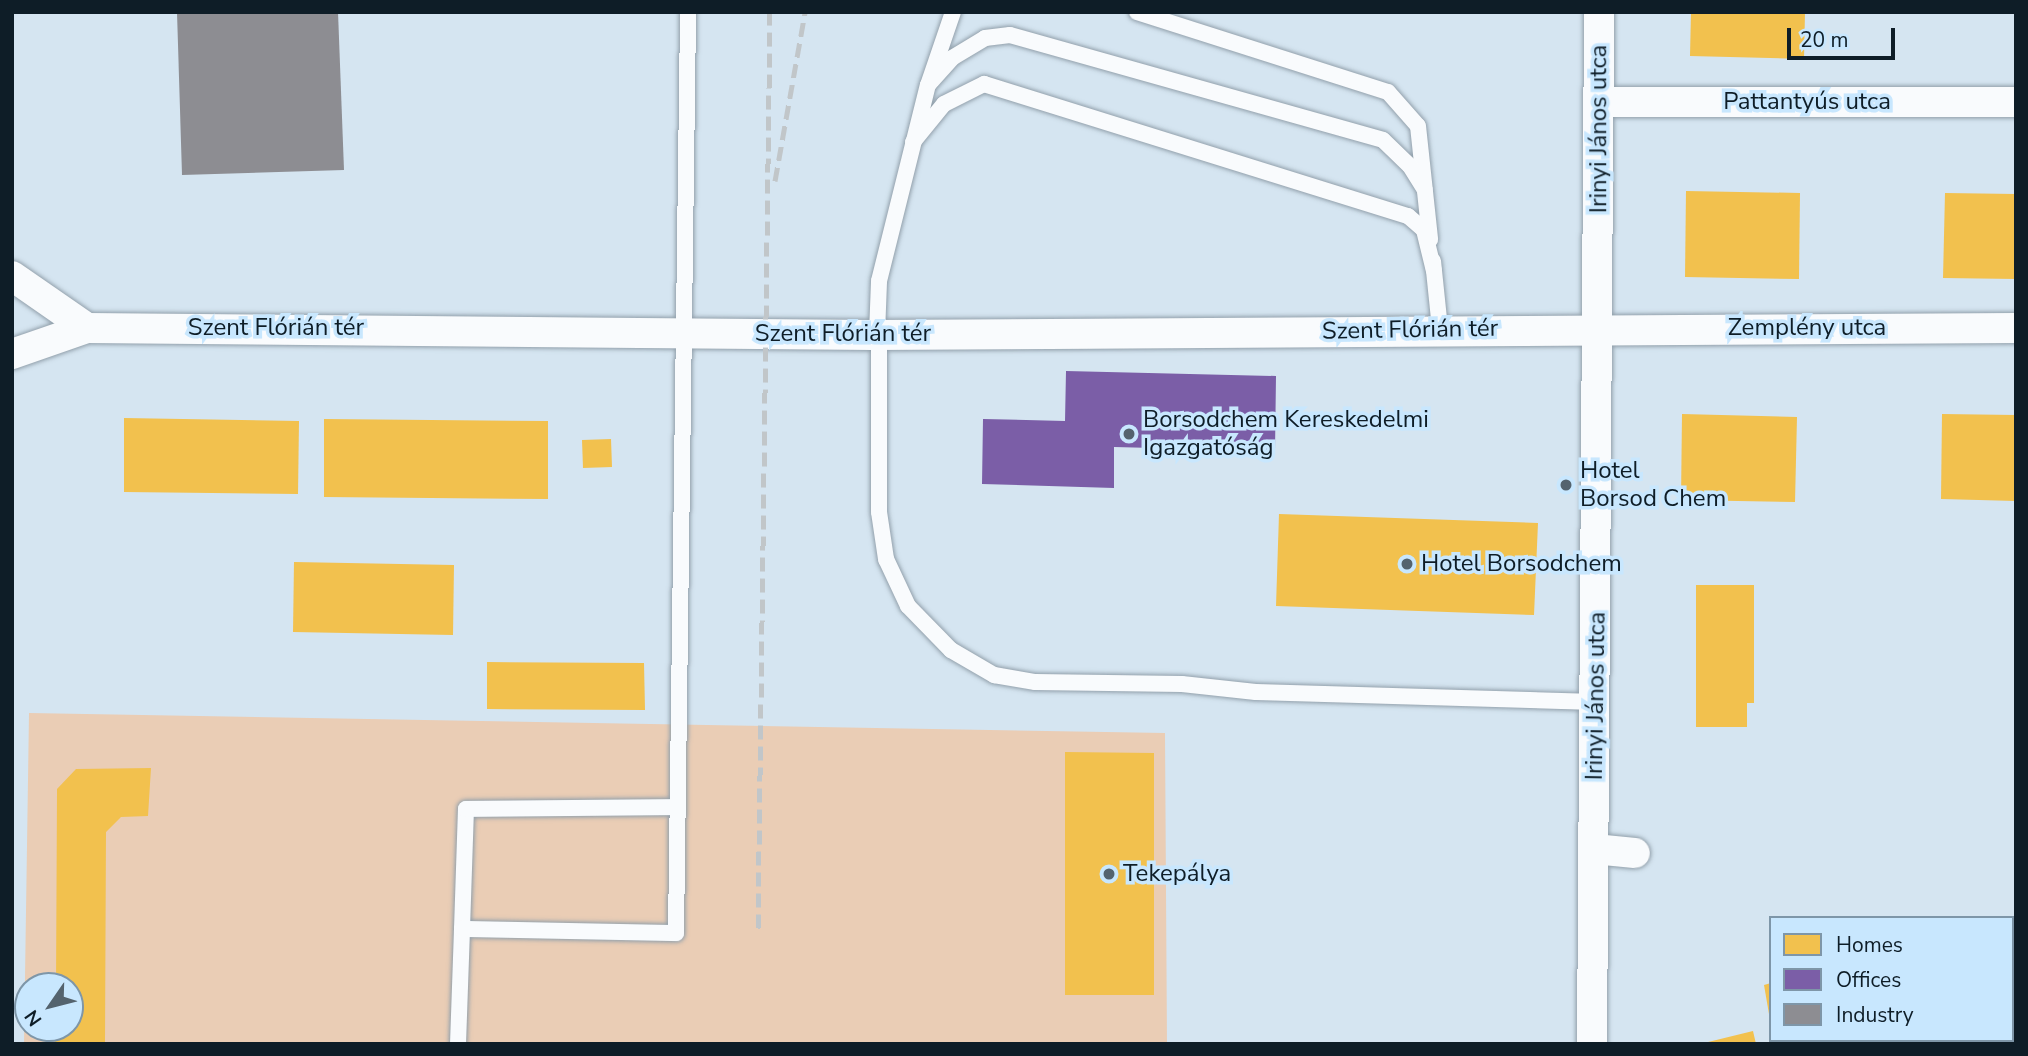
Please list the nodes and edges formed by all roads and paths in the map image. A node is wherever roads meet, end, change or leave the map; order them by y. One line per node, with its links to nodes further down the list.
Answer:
1 (688, 12): 16 (lane)
2 (953, 12): 5 (lane)
3 (1137, 12): 9 (lane)
4 (1599, 12): 6 (street, Irinyi János utca)
5 (928, 85): 8 (lane); 9 (lane)
6 (1599, 102): 7 (street, Pattantyús utca); 13 (street, Irinyi János utca)
7 (2016, 102)
8 (914, 142): 10 (lane); 17 (lane)
9 (1425, 190): 10 (lane)
10 (1434, 271): 15 (lane)
11 (12, 276): 12 (street)
12 (87, 328): 16 (street, Szent Flórián tér); 18 (street, Szent Flórián tér)
13 (1599, 328): 14 (street, Zemplény utca); 15 (street, Szent Flórián tér); 19 (street, Irinyi János utca)
14 (2016, 328)
15 (1440, 329): 17 (street, Szent Flórián tér)
16 (685, 332): 17 (street, Szent Flórián tér); 20 (lane)
17 (878, 334): 19 (lane)
18 (12, 354)
19 (1596, 702): 21 (street, Irinyi János utca)
20 (677, 807): 23 (lane); 23 (lane)
21 (1594, 849): 22 (street); 25 (street, Irinyi János utca)
22 (1635, 853)
23 (462, 929): 24 (lane)
24 (458, 1044)
25 (1592, 1044)

